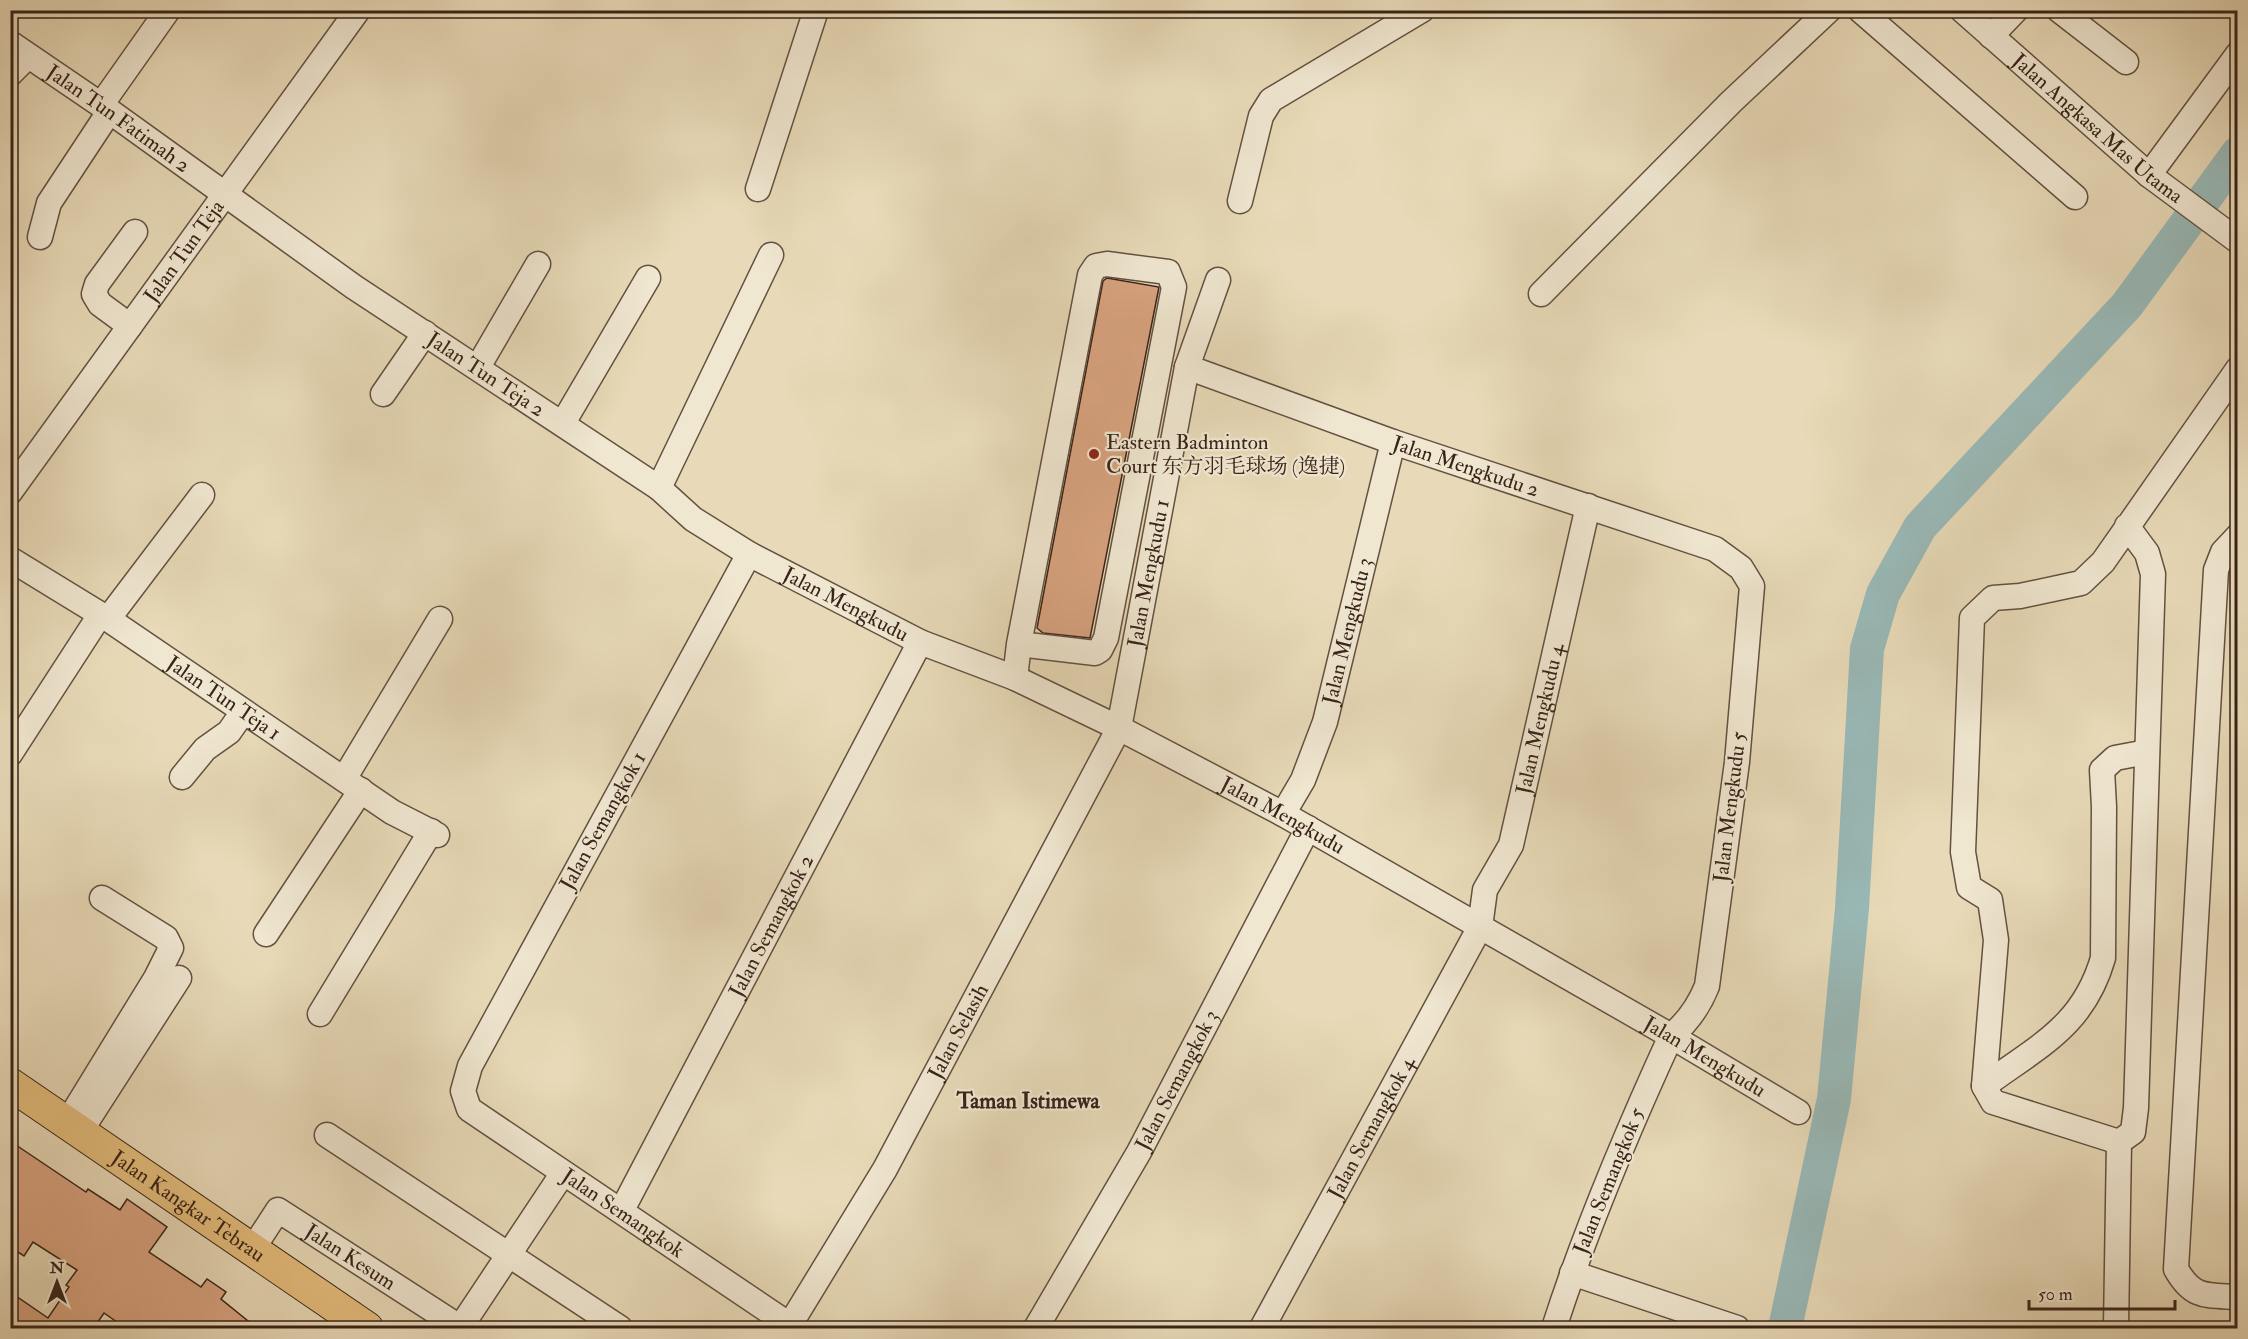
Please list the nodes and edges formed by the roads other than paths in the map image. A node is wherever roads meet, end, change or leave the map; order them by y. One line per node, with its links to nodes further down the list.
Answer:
1 (168, 10): 15 (street)
2 (358, 10): 18 (street, Jalan Tun Teja)
3 (816, 10): 17 (street)
4 (1422, 10): 20 (street)
5 (1829, 10): 28 (street)
6 (1860, 10): 19 (street)
7 (1962, 10): 10 (street, Jalan Angkasa Mas Utama)
8 (2016, 10): 10 (street)
9 (2060, 10): 13 (street)
10 (1991, 36): 16 (street, Jalan Angkasa Mas Utama)
11 (19, 50): 14 (street); 15 (street, Jalan Tun Fatimah 2)
12 (2238, 54): 16 (street)
13 (2126, 62)
14 (10, 74)
15 (105, 108): 18 (street, Jalan Tun Fatimah 2); 23 (street)
16 (2149, 175): 22 (street, Jalan Angkasa Mas Utama)
17 (758, 189)
18 (225, 193): 29 (street, Jalan Tun Teja); 30 (street, Jalan Tun Teja 2)
19 (2075, 197)
20 (1240, 201)
21 (135, 232): 29 (street)
22 (2231, 236)
23 (40, 237)
24 (771, 255): 37 (street)
25 (538, 264): 31 (street)
26 (648, 278): 35 (street)
27 (1218, 280): 32 (street, Jalan Mengkudu 1)
28 (1541, 294)
29 (130, 326): 38 (street, Jalan Tun Teja)
30 (425, 333): 31 (street, Jalan Tun Teja 2); 34 (street)
31 (478, 367): 35 (street, Jalan Tun Teja 2)
32 (1187, 367): 36 (street, Jalan Mengkudu 2); 52 (street, Jalan Mengkudu 1)
33 (2238, 369): 41 (street)
34 (383, 394)
35 (563, 423): 37 (street, Jalan Tun Teja 2)
36 (1393, 442): 40 (street, Jalan Mengkudu 2); 57 (street, Jalan Mengkudu 3)
37 (659, 488): 43 (street, Jalan Tun Teja 2)
38 (10, 492)
39 (202, 495): 46 (street)
40 (1588, 506): 45 (street, Jalan Mengkudu 2); 60 (street, Jalan Mengkudu 4)
41 (2127, 526): 53 (street); 66 (street)
42 (2233, 547): 77 (street)
43 (749, 554): 48 (street, Jalan Mengkudu); 67 (street, Jalan Semangkok 1)
44 (10, 559): 46 (street, Jalan Tun Teja 1)
45 (1741, 568): 64 (street, Jalan Mengkudu 5)
46 (104, 617): 51 (street, Jalan Tun Teja 1); 54 (street)
47 (440, 619): 56 (street)
48 (920, 642): 50 (street, Jalan Mengkudu); 73 (street, Jalan Semangkok 2)
49 (1019, 644): 49 (street); 50 (street)
50 (1015, 678): 52 (street, Jalan Mengkudu)
51 (243, 711): 55 (street); 56 (street, Jalan Tun Teja 1)
52 (1119, 728): 57 (street, Jalan Mengkudu); 79 (street, Jalan Selasih)
53 (2147, 752): 66 (street); 71 (street)
54 (10, 754)
55 (182, 777)
56 (352, 785): 61 (street); 63 (street, Jalan Tun Teja 1)
57 (1283, 814): 58 (street, Jalan Mengkudu)
58 (1308, 828): 60 (street, Jalan Mengkudu); 83 (street, Jalan Semangkok 3)
59 (102, 898): 69 (street)
60 (1480, 927): 64 (street, Jalan Mengkudu); 84 (street, Jalan Semangkok 4)
61 (266, 934)
62 (179, 978): 69 (street)
63 (320, 1014)
64 (1671, 1036): 68 (street, Jalan Mengkudu); 76 (street, Jalan Semangkok 5)
65 (10, 1084): 69 (main road, Jalan Kangkar Tebrau)
66 (1984, 1086): 71 (street)
67 (463, 1091): 72 (street, Jalan Semangkok)
68 (1798, 1112)
69 (73, 1127): 74 (main road, Jalan Kangkar Tebrau)
70 (327, 1135): 75 (street)
71 (2119, 1142): 86 (street)
72 (563, 1173): 73 (street, Jalan Semangkok); 75 (street)
73 (622, 1210): 79 (street, Jalan Semangkok)
74 (252, 1250): 78 (main road, Jalan Kangkar Tebrau); 80 (street, Jalan Kesum)
75 (508, 1254): 80 (street); 82 (street)
76 (1572, 1274): 81 (street); 85 (street, Jalan Semangkok 5)
77 (2238, 1297)
78 (351, 1324)
79 (790, 1327)
80 (461, 1328)
81 (1737, 1328)
82 (620, 1329)
83 (1036, 1329)
84 (1262, 1329)
85 (1554, 1329)
86 (2116, 1329)

